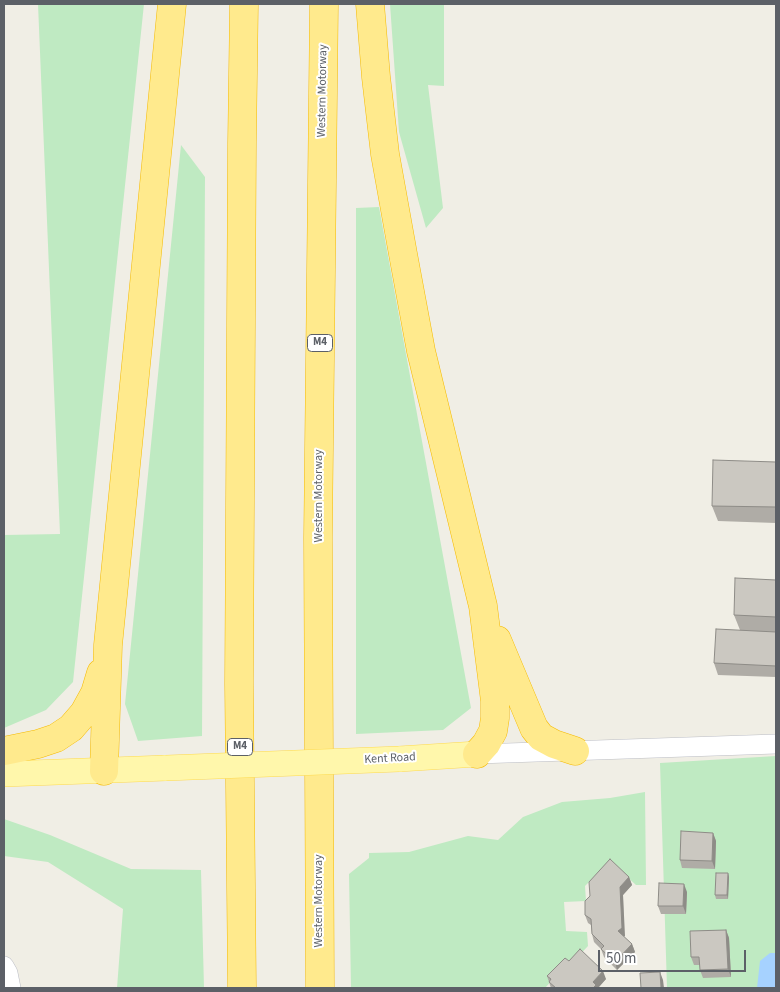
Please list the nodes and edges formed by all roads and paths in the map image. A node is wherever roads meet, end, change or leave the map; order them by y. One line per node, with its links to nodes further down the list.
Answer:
1 (172, 4): 6 (highway)
2 (244, 4): 15 (highway, M4)
3 (324, 4): 16 (highway, Western Motorway / M4)
4 (370, 4): 5 (highway)
5 (483, 606): 9 (highway); 10 (highway)
6 (108, 645): 8 (highway); 11 (highway)
7 (776, 744): 9 (street, Kent Road)
8 (4, 751)
9 (575, 751): 10 (street, Kent Road)
10 (478, 754): 11 (main road, Kent Road, bridge)
11 (104, 771): 12 (main road, Kent Road)
12 (4, 774)
13 (4, 966): 14 (street)
14 (11, 988)
15 (242, 988)
16 (320, 988)

